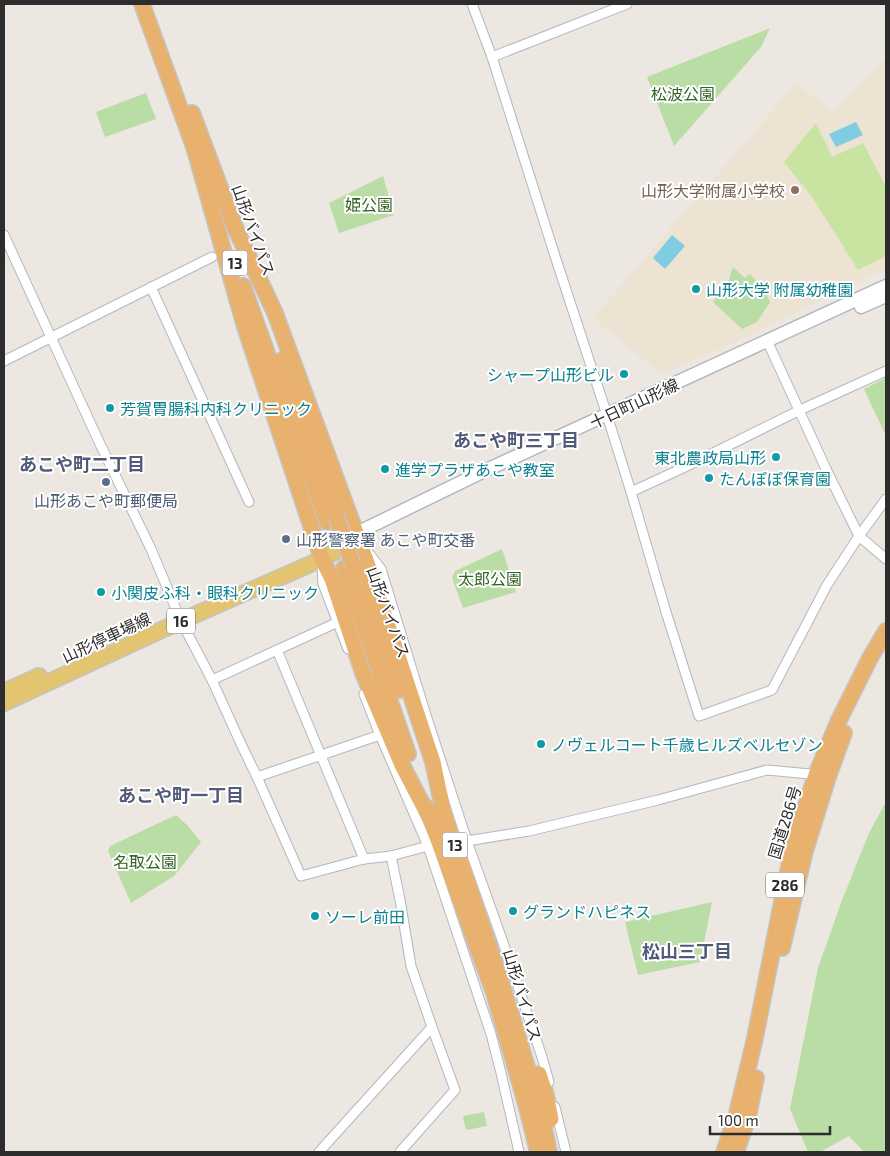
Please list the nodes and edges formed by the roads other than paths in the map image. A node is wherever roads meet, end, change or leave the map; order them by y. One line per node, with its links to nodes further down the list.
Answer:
1 (142, 4): 6 (highway, 山形バイパス / 13)
2 (152, 4): 7 (highway, 山形バイパス / 13)
3 (472, 4): 5 (street)
4 (627, 4): 5 (street)
5 (492, 57): 18 (street)
6 (195, 150): 22 (highway, 山形バイパス / 13); 25 (highway)
7 (232, 221): 22 (highway, 山形バイパス / 13); 23 (highway)
8 (4, 235): 13 (street)
9 (212, 257): 11 (street)
10 (886, 286): 18 (main road, 十日町山形線)
11 (151, 287): 13 (street); 21 (street)
12 (886, 296): 14 (main road, 十日町山形線)
13 (51, 338): 15 (street); 28 (street)
14 (770, 347): 17 (street); 18 (main road, 十日町山形線)
15 (4, 361)
16 (886, 371): 17 (street)
17 (800, 410): 19 (street); 24 (street)
18 (608, 418): 19 (street); 23 (main road, 十日町山形線)
19 (631, 492): 24 (street)
20 (886, 499): 24 (street)
21 (250, 502)
22 (332, 519): 27 (highway, 山形バイパス / 13)
23 (357, 536): 25 (main road, 山形停車場線 / 16); 40 (highway); 42 (street)
24 (859, 536): 26 (street)
25 (320, 554): 28 (main road, 山形停車場線 / 16); 29 (street); 41 (highway)
26 (886, 559)
27 (348, 567): 40 (highway, 山形バイパス / 13); 41 (highway, 山形バイパス / 13)
28 (180, 617): 33 (street); 34 (main road, 山形停車場線 / 16); 35 (main road, 山形停車場線 / 16)
29 (338, 622): 32 (street); 36 (street)
30 (886, 631): 38 (highway, 国道286号 / 286)
31 (886, 649): 38 (highway, 国道286号 / 286)
32 (277, 650): 33 (street); 37 (street)
33 (212, 680): 39 (street)
34 (4, 692)
35 (4, 704)
36 (380, 735): 37 (street); 43 (street)
37 (321, 755): 39 (street); 45 (street)
38 (822, 776): 42 (street); 56 (highway, 国道286号 / 286); 57 (highway, 国道286号 / 286)
39 (258, 777): 45 (street)
40 (444, 814): 46 (highway, 山形バイパス / 13)
41 (428, 815): 46 (highway, 山形バイパス / 13)
42 (467, 841): 55 (street)
43 (428, 846): 44 (street); 50 (street)
44 (391, 856): 45 (street); 47 (street)
45 (364, 859)
46 (498, 989): 51 (highway); 52 (highway, 山形バイパス / 13); 53 (highway, 山形バイパス / 13); 54 (highway)
47 (432, 1027): 48 (street); 49 (street)
48 (319, 1152)
49 (400, 1152)
50 (519, 1152)
51 (528, 1152)
52 (538, 1152)
53 (549, 1152)
54 (557, 1152)
55 (566, 1152)
56 (724, 1152)
57 (736, 1152)

